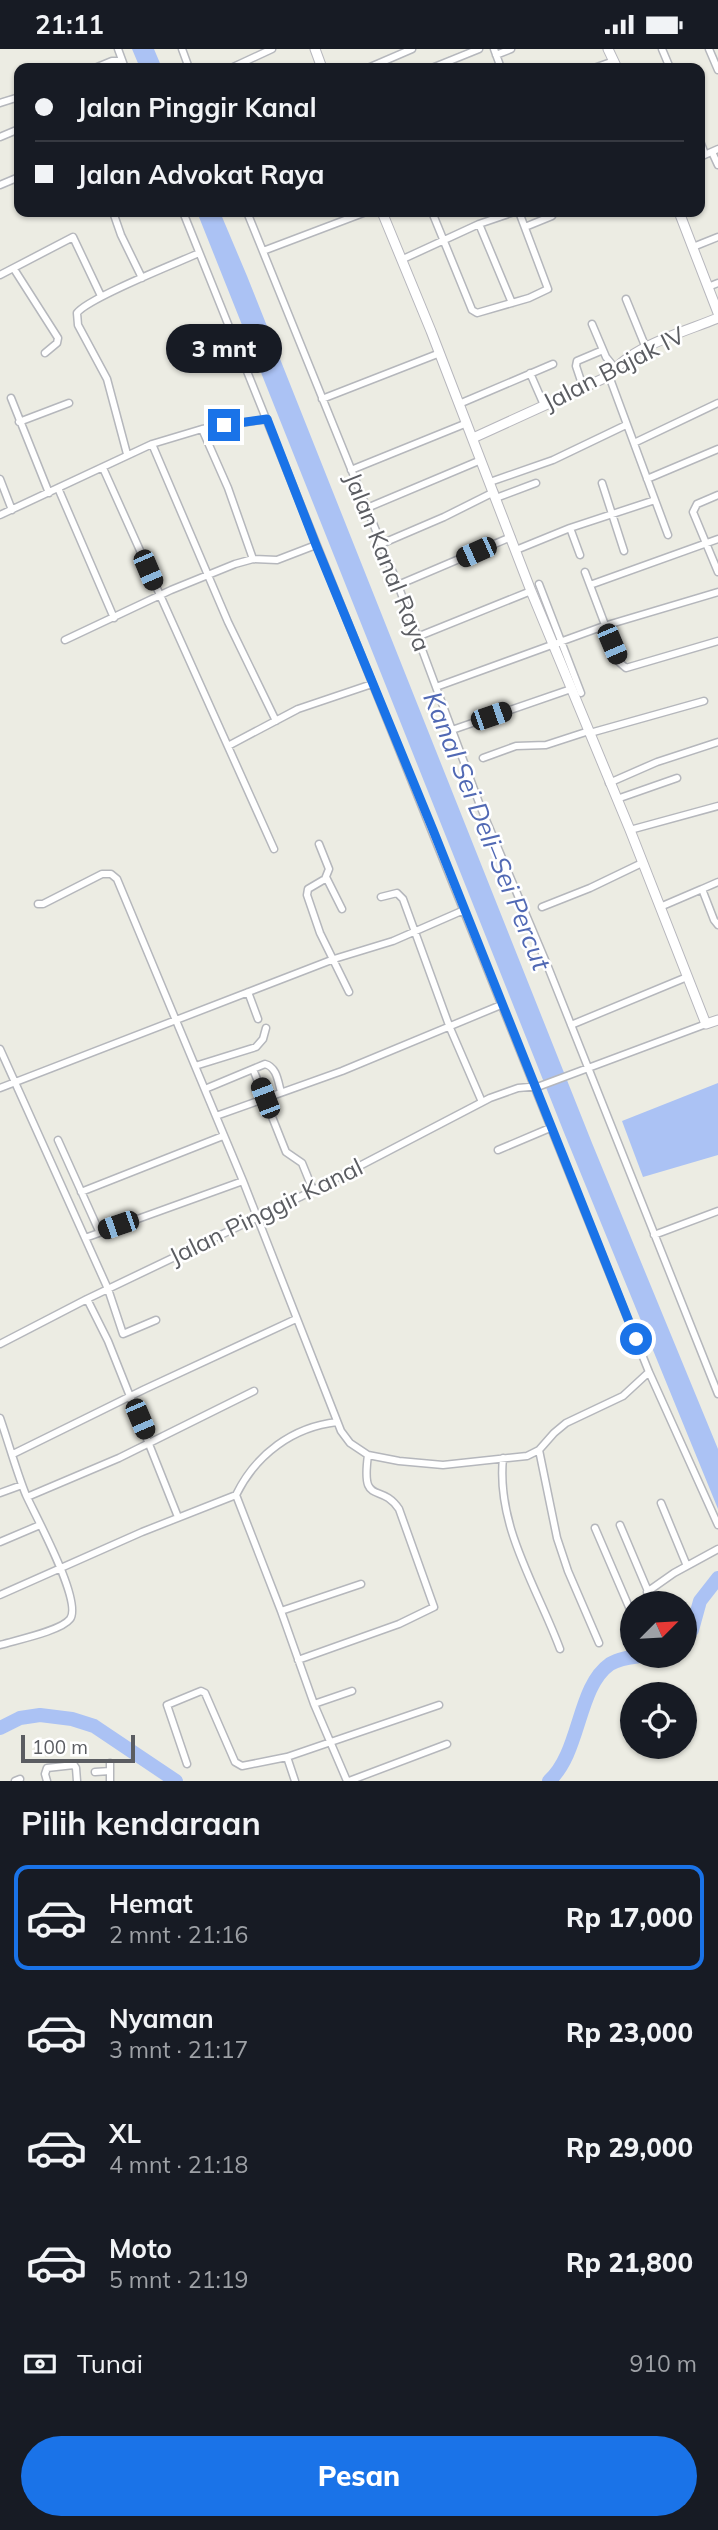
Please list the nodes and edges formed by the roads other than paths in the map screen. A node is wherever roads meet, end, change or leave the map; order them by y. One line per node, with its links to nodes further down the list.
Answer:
1 (118, 49): 10 (street)
2 (272, 49): 12 (street)
3 (412, 49): 7 (street)
4 (479, 49): 14 (street)
5 (511, 49): 8 (street)
6 (709, 49): 9 (street)
7 (398, 52): 13 (street)
8 (495, 52)
9 (715, 57): 15 (street)
10 (122, 61): 11 (street)
11 (107, 63)
12 (242, 63)
13 (377, 63)
14 (444, 63)
15 (718, 70)
16 (709, 153): 17 (street)
17 (718, 165)
18 (115, 217): 38 (street)
19 (185, 217): 34 (street)
20 (249, 217): 33 (street, Jalan Kanal Raya)
21 (353, 217): 33 (street)
22 (384, 217): 35 (street)
23 (434, 217): 31 (street)
24 (501, 217): 28 (street)
25 (519, 217): 29 (street)
26 (549, 217): 29 (street)
27 (681, 217): 32 (street)
28 (480, 224): 31 (street); 43 (street)
29 (524, 227): 43 (street)
30 (718, 237): 32 (street)
31 (443, 240): 35 (street); 43 (street)
32 (693, 247): 40 (street)
33 (264, 251): 55 (street, Jalan Kanal Raya)
34 (199, 253): 38 (street); 60 (street)
35 (403, 259): 49 (street)
36 (14, 269): 37 (street); 41 (street); 48 (street)
37 (0, 275)
38 (142, 278): 41 (street)
39 (718, 283): 40 (street)
40 (708, 287): 44 (street)
41 (101, 296): 69 (street)
42 (626, 299): 46 (street)
43 (512, 303)
44 (718, 315): 46 (street, Jalan Bajak IV)
45 (592, 324): 47 (street)
46 (646, 348): 51 (street, Jalan Bajak IV)
47 (603, 349): 51 (street); 53 (street)
48 (45, 353)
49 (440, 353): 55 (street); 57 (street)
50 (553, 364): 52 (street)
51 (612, 372): 53 (street, Jalan Bajak IV); 63 (street)
52 (530, 373): 57 (street); 59 (street)
53 (583, 387): 59 (street, Jalan Bajak IV)
54 (10, 398): 61 (street)
55 (322, 399): 72 (street, Jalan Kanal Raya)
56 (69, 403): 61 (street)
57 (459, 404): 62 (street)
58 (718, 404): 66 (street)
59 (544, 405): 65 (street, Jalan Bajak IV)
60 (267, 419): 64 (street); 92 (street)
61 (19, 422): 79 (street)
62 (467, 423): 65 (street); 72 (street)
63 (626, 425): 66 (street); 78 (street)
64 (202, 429): 67 (street); 96 (street)
65 (473, 438): 70 (street)
66 (634, 443): 74 (street)
67 (152, 444): 69 (street); 99 (street)
68 (718, 449): 74 (street)
69 (127, 454): 71 (street)
70 (481, 460): 78 (street); 82 (street)
71 (103, 468): 77 (street); 104 (street)
72 (351, 470): 82 (street, Jalan Kanal Raya)
73 (0, 479): 83 (street)
74 (647, 479): 81 (street)
75 (602, 482): 84 (street)
76 (536, 483): 78 (street)
77 (58, 488): 79 (street); 105 (street)
78 (494, 491): 88 (street); 90 (street)
79 (48, 493): 83 (street)
80 (718, 495): 91 (street)
81 (655, 500): 84 (street); 87 (street)
82 (367, 508): 90 (street, Jalan Kanal Raya)
83 (12, 509): 85 (street)
84 (611, 513): 86 (street); 94 (street)
85 (0, 515)
86 (570, 528): 93 (street); 95 (street)
87 (668, 535)
88 (511, 537): 93 (street); 100 (street)
89 (718, 540): 91 (street)
90 (381, 544): 100 (street, Jalan Kanal Raya)
91 (707, 544): 98 (street); 101 (street)
92 (316, 545): 96 (street); 111 (street)
93 (516, 549): 102 (street)
94 (624, 551)
95 (580, 555)
96 (253, 559): 99 (street)
97 (585, 572): 101 (street)
98 (718, 572)
99 (208, 576): 104 (street); 116 (street)
100 (398, 585): 107 (street, Jalan Kanal Raya)
101 (590, 585): 106 (street)
102 (535, 587): 107 (street); 110 (street)
103 (718, 592): 106 (street)
104 (159, 596): 105 (street); 120 (street)
105 (114, 618): 108 (street)
106 (604, 626): 109 (street); 110 (street)
107 (417, 637): 112 (street, Jalan Kanal Raya)
108 (65, 641)
109 (718, 641)
110 (557, 643): 112 (street); 113 (street); 114 (street)
111 (372, 684): 116 (street); 138 (street)
112 (436, 687): 117 (street, Jalan Kanal Raya)
113 (571, 689): 117 (street); 118 (street)
114 (581, 693)
115 (704, 701): 118 (street)
116 (276, 721): 120 (street)
117 (452, 730): 150 (street, Jalan Kanal Raya)
118 (589, 732): 121 (street); 123 (street)
119 (718, 742): 123 (street)
120 (229, 746): 128 (street)
121 (483, 758)
122 (677, 778): 124 (street)
123 (609, 783): 124 (street)
124 (617, 799): 126 (street)
125 (718, 806): 126 (street)
126 (630, 830): 129 (street)
127 (319, 844): 130 (street)
128 (274, 849)
129 (642, 863): 135 (street); 136 (street)
130 (326, 877): 137 (street); 141 (street)
131 (718, 882): 132 (street)
132 (702, 888): 136 (street); 139 (street)
133 (381, 897): 140 (street)
134 (38, 904): 148 (street)
135 (542, 907)
136 (660, 907): 142 (street)
137 (342, 909)
138 (464, 910): 140 (street); 145 (street)
139 (718, 925)
140 (415, 931): 141 (street); 152 (street)
141 (334, 959): 143 (street); 144 (street)
142 (687, 977): 149 (street); 150 (street)
143 (248, 992): 146 (street); 148 (street)
144 (349, 992)
145 (501, 1005): 152 (street); 158 (street)
146 (258, 1019)
147 (718, 1020): 149 (street)
148 (176, 1021): 154 (street); 157 (street)
149 (706, 1024): 156 (street, Jalan Pinggir Kanal)
150 (571, 1025): 156 (street, Jalan Kanal Raya)
151 (266, 1027): 154 (street)
152 (450, 1027): 161 (street); 163 (street)
153 (0, 1049): 157 (street)
154 (195, 1066): 160 (street)
155 (253, 1069): 160 (street); 161 (street); 162 (street)
156 (585, 1070): 158 (street, Jalan Pinggir Kanal); 175 (street)
157 (16, 1082): 159 (street); 176 (street)
158 (537, 1086): 163 (street, Jalan Pinggir Kanal); 165 (street)
159 (0, 1088)
160 (205, 1089): 164 (street)
161 (281, 1092): 162 (street)
162 (265, 1098): 164 (street); 170 (street)
163 (482, 1102): 170 (street, Jalan Pinggir Kanal)
164 (216, 1116): 166 (street)
165 (550, 1128): 168 (street); 182 (street)
166 (223, 1136): 169 (street); 171 (street)
167 (58, 1140): 171 (street)
168 (498, 1150)
169 (243, 1181): 173 (street); 174 (street)
170 (313, 1190): 173 (street, Jalan Pinggir Kanal)
171 (80, 1192): 174 (street)
172 (718, 1212): 175 (street)
173 (257, 1217): 177 (street, Jalan Pinggir Kanal); 179 (street)
174 (100, 1231): 176 (street)
175 (654, 1235): 184 (street)
176 (85, 1238): 177 (street)
177 (108, 1289): 178 (street, Jalan Pinggir Kanal); 180 (street)
178 (87, 1299): 181 (street, Jalan Pinggir Kanal); 185 (street)
179 (296, 1319): 185 (street); 187 (street)
180 (156, 1320)
181 (0, 1344)
182 (649, 1372): 191 (street); 203 (street)
183 (254, 1391): 190 (street)
184 (718, 1394)
185 (130, 1396): 190 (street); 192 (street)
186 (0, 1419): 188 (street)
187 (337, 1422): 193 (street); 197 (street)
188 (8, 1440): 189 (street); 192 (street)
189 (0, 1443)
190 (150, 1443): 198 (street); 200 (street)
191 (539, 1450): 194 (street); 215 (street)
192 (13, 1454): 195 (street)
193 (368, 1455): 194 (street); 218 (street)
194 (503, 1458): 217 (street)
195 (22, 1485): 196 (street); 198 (street)
196 (0, 1493)
197 (236, 1495): 200 (street); 214 (street)
198 (27, 1497): 201 (street)
199 (661, 1503): 207 (street)
200 (178, 1517): 208 (street)
201 (40, 1525): 205 (street); 208 (street)
202 (620, 1525): 211 (street)
203 (718, 1525)
204 (595, 1528): 210 (street)
205 (0, 1542)
206 (718, 1549): 207 (street)
207 (687, 1566): 212 (street)
208 (61, 1568): 213 (street); 216 (street)
209 (361, 1584): 214 (street)
210 (622, 1591)
211 (647, 1591)
212 (649, 1591)
213 (0, 1595)
214 (281, 1611): 218 (street)
215 (599, 1643)
216 (0, 1645)
217 (560, 1649)
218 (298, 1660): 220 (street)
219 (352, 1691): 220 (street)
220 (314, 1704): 222 (street)
221 (439, 1705): 222 (street)
222 (331, 1743): 224 (street); 231 (street)
223 (447, 1744): 231 (street)
224 (287, 1757): 225 (street); 230 (street)
225 (187, 1764)
226 (95, 1772): 229 (street)
227 (47, 1781): 228 (street)
228 (77, 1781)
229 (110, 1781)
230 (295, 1781)
231 (348, 1781)

